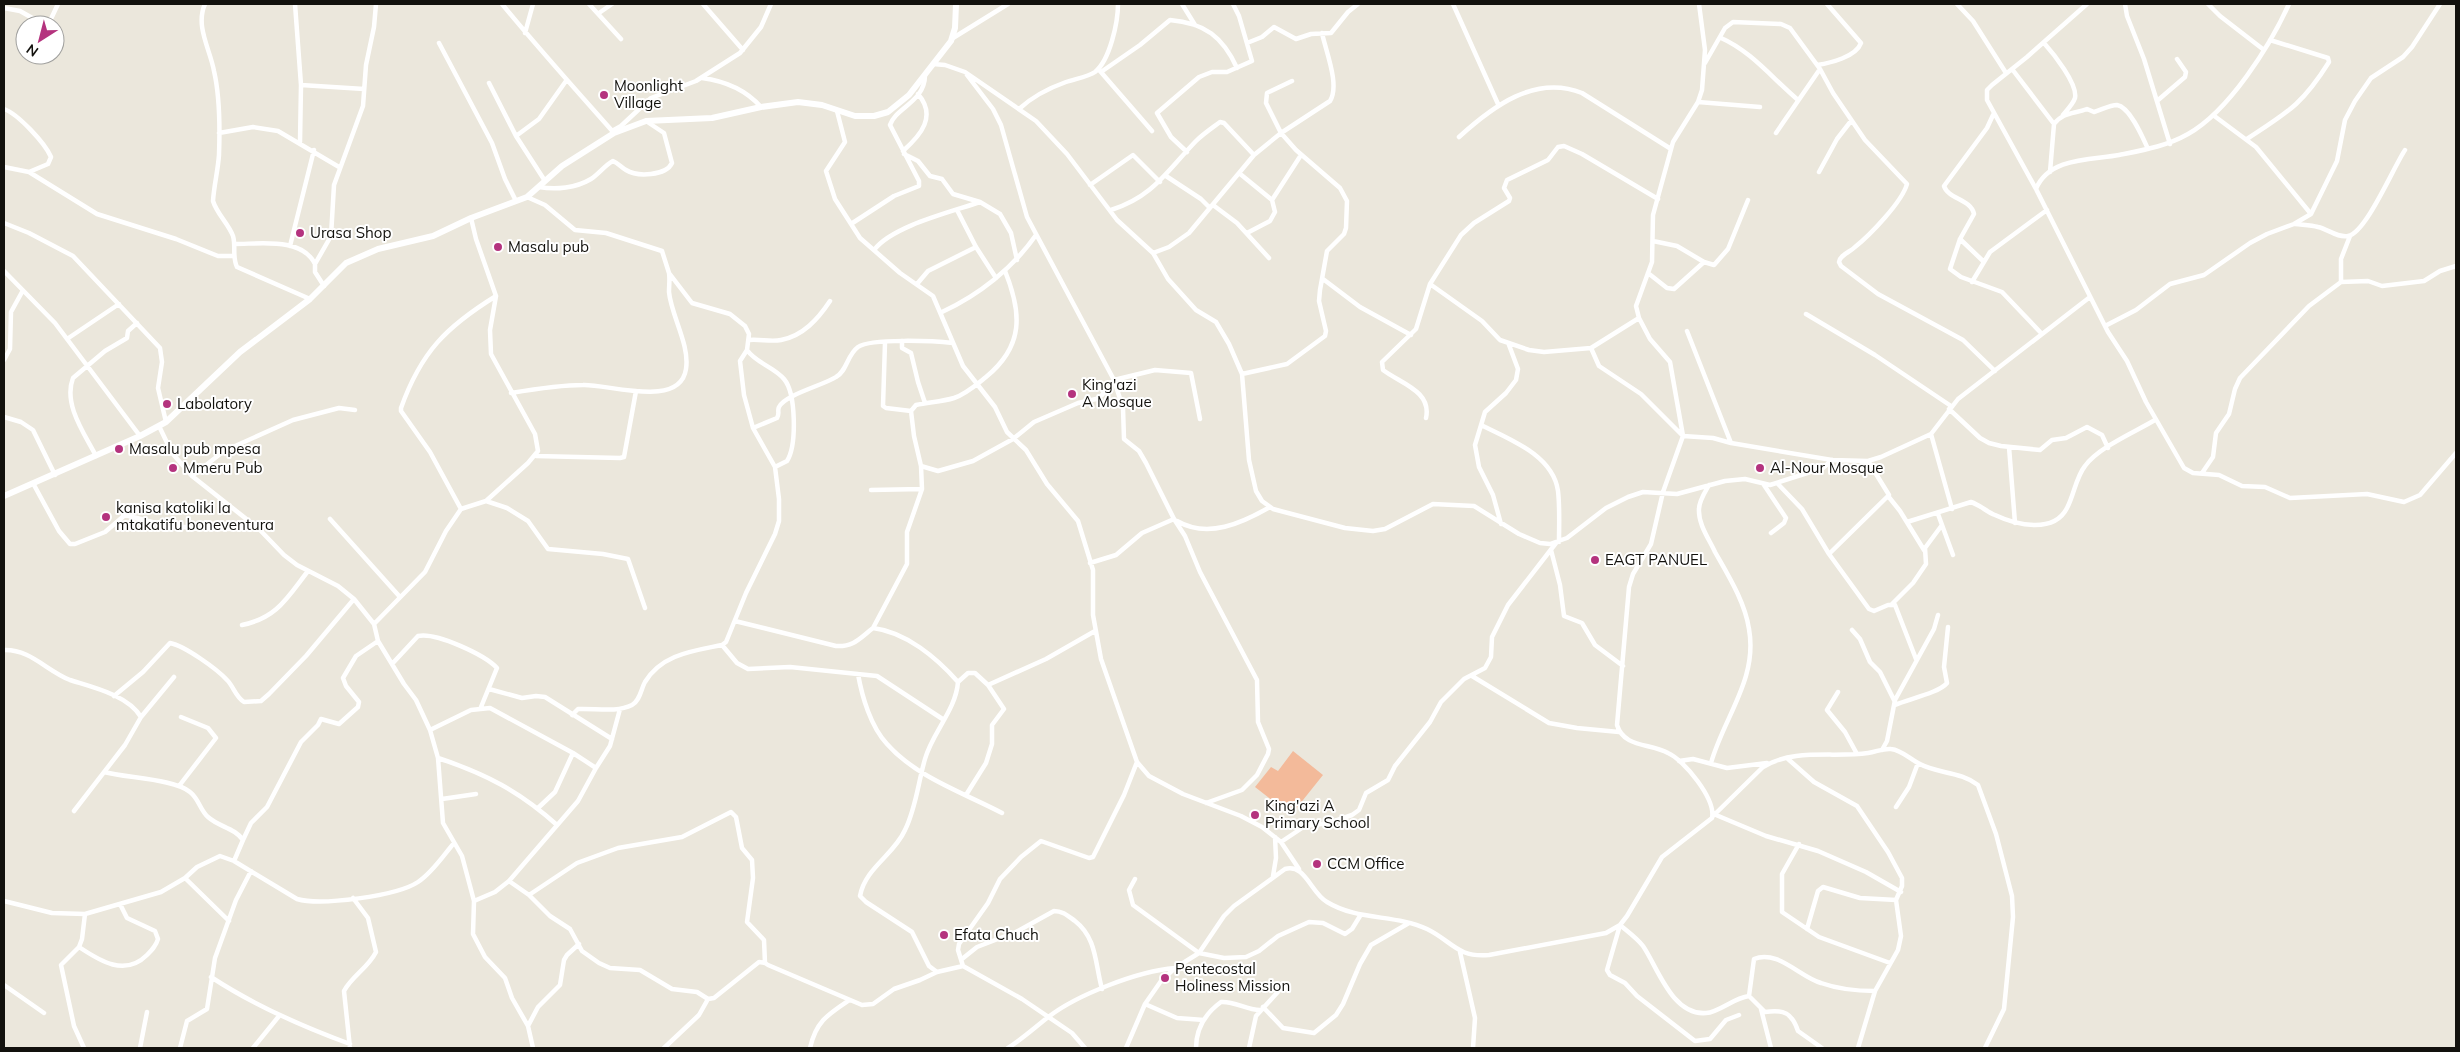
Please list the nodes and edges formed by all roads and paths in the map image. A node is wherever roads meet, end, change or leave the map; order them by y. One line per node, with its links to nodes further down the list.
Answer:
1 (58, 4): 26 (street)
2 (205, 4): 73 (street)
3 (295, 4): 54 (street)
4 (376, 4): 55 (street)
5 (502, 4): 29 (street)
6 (533, 4): 29 (street)
7 (589, 4): 27 (street)
8 (612, 4): 27 (street)
9 (703, 4): 38 (street)
10 (771, 4): 38 (street)
11 (956, 4): 31 (street)
12 (1008, 4): 31 (street)
13 (1118, 4): 46 (street)
14 (1182, 4): 28 (street)
15 (1233, 4): 36 (street)
16 (1358, 4): 30 (street)
17 (1453, 4): 60 (street)
18 (1699, 4): 42 (street)
19 (1827, 4): 43 (street)
20 (1957, 4): 48 (street)
21 (2087, 4): 37 (street)
22 (2125, 4): 58 (street)
23 (2208, 4): 39 (street)
24 (2290, 4): 34 (street)
25 (2440, 4): 112 (street)
26 (4, 8)
27 (599, 13): 33 (street)
28 (1195, 25): 44 (street); 46 (street)
29 (525, 33): 51 (street)
30 (1322, 34): 36 (street); 75 (street)
31 (953, 38): 41 (street)
32 (1721, 38): 42 (street); 43 (street); 57 (street)
33 (621, 39)
34 (2270, 40): 39 (street); 79 (street)
35 (439, 43): 106 (street)
36 (1247, 43): 44 (street)
37 (2044, 43): 45 (street); 66 (street)
38 (743, 50): 50 (street)
39 (2264, 50): 68 (street)
40 (2177, 59): 58 (street)
41 (933, 64): 47 (street); 49 (street)
42 (1705, 64): 59 (street)
43 (1818, 67): 57 (street); 69 (street)
44 (1237, 68): 87 (street)
45 (2012, 69): 48 (street); 71 (street)
46 (1099, 70): 64 (street); 72 (street)
47 (965, 72): 64 (street); 118 (street)
48 (2006, 73): 67 (street)
49 (925, 74): 56 (street); 65 (street)
50 (702, 78): 61 (street); 74 (street)
51 (566, 81): 74 (street); 77 (street)
52 (1292, 81): 75 (street)
53 (489, 83): 77 (street)
54 (301, 85): 55 (street); 80 (street)
55 (364, 88): 91 (street)
56 (918, 94): 86 (street); 86 (street)
57 (1798, 100): 76 (street)
58 (2156, 101): 81 (street)
59 (1698, 102): 62 (street); 82 (street)
60 (1498, 104): 78 (street); 82 (street)
61 (761, 107): 65 (street); 70 (street)
62 (1760, 108)
63 (4, 109): 92 (street)
64 (1019, 109): 99 (street)
65 (837, 111): 115 (street)
66 (2063, 114): 71 (street); 83 (street)
67 (1993, 115): 101 (street); 120 (street)
68 (2213, 115): 79 (street); 81 (street)
69 (1851, 120): 94 (street); 169 (street)
70 (646, 121): 74 (street); 100 (street)
71 (2054, 124): 95 (street)
72 (1152, 131)
73 (219, 132): 80 (street); 122 (street)
74 (613, 132): 97 (street)
75 (1281, 133): 88 (street); 89 (street)
76 (1776, 133)
77 (516, 136): 97 (street)
78 (1459, 137)
79 (2247, 139): 112 (street)
80 (300, 142): 84 (street)
81 (2170, 144): 83 (street)
82 (1671, 149): 103 (street)
83 (2148, 149): 95 (street)
84 (314, 150): 91 (street); 123 (street)
85 (2405, 150): 119 (street)
86 (904, 152): 107 (street); 115 (street)
87 (1186, 152): 88 (street); 96 (street)
88 (1254, 155): 93 (street)
89 (1301, 155): 104 (street); 139 (street)
90 (4, 167): 92 (street)
91 (339, 168): 132 (street)
92 (28, 172): 127 (street)
93 (1239, 172): 104 (street); 108 (street)
94 (1819, 172)
95 (2050, 172): 101 (street)
96 (1166, 176): 98 (street); 108 (street)
97 (545, 181): 100 (street)
98 (1160, 182): 99 (street); 110 (street)
99 (1090, 185): 110 (street)
100 (539, 187): 102 (street)
101 (2036, 189): 111 (street)
102 (527, 196): 106 (street); 136 (street)
103 (1658, 199): 121 (street); 143 (street)
104 (1272, 200): 117 (street)
105 (1748, 200): 131 (street)
106 (516, 201): 113 (street)
107 (980, 202): 109 (street); 129 (street)
108 (1212, 207): 117 (street); 126 (street)
109 (957, 210): 124 (street); 125 (street)
110 (1110, 210): 126 (street)
111 (2047, 210): 130 (street); 147 (street)
112 (2311, 214): 116 (street)
113 (471, 218): 144 (street); 146 (street)
114 (4, 223): 150 (street)
115 (851, 224): 125 (street)
116 (2294, 224): 119 (street); 155 (street)
117 (1248, 233): 128 (street)
118 (1036, 235): 129 (street); 171 (street)
119 (2350, 236): 141 (street)
120 (1960, 239): 130 (street); 140 (street)
121 (1653, 241): 131 (street); 137 (street)
122 (235, 244): 123 (street); 127 (street)
123 (290, 246): 132 (street)
124 (976, 247): 138 (street); 142 (street)
125 (874, 250): 142 (street)
126 (1153, 253): 170 (street)
127 (234, 256): 148 (street)
128 (1268, 258)
129 (1017, 260): 135 (street)
130 (1983, 261): 140 (street)
131 (1704, 262): 137 (street)
132 (315, 264): 144 (street)
133 (2456, 266): 141 (street)
134 (4, 271): 145 (street)
135 (1005, 271): 138 (street); 172 (street)
136 (670, 273): 160 (street); 173 (street)
137 (1648, 273): 153 (street)
138 (996, 278): 151 (street)
139 (1323, 279): 158 (street); 170 (street)
140 (1972, 282): 157 (street)
141 (2341, 282): 202 (street)
142 (917, 284): 151 (street)
143 (1430, 284): 158 (street); 164 (street)
144 (324, 286): 148 (street)
145 (22, 292): 159 (street); 167 (street)
146 (496, 296): 174 (street); 216 (street)
147 (2090, 297): 155 (street); 157 (street)
148 (310, 299): 184 (street)
149 (830, 301): 160 (street)
150 (119, 304): 154 (street); 159 (street)
151 (942, 312): 163 (street)
152 (1806, 314): 177 (street)
153 (1638, 318): 165 (street); 190 (street)
154 (137, 323): 168 (street); 184 (street)
155 (2105, 326): 183 (street)
156 (1687, 331): 192 (street)
157 (2042, 334): 169 (street)
158 (1411, 335): 181 (street)
159 (67, 338): 168 (street)
160 (749, 340): 166 (street)
161 (902, 341): 162 (street); 163 (street); 176 (street)
162 (885, 343): 175 (street); 179 (street)
163 (953, 343): 172 (street)
164 (1509, 345): 165 (street); 185 (street)
165 (1591, 348): 190 (street)
166 (747, 350): 175 (street); 187 (street)
167 (4, 360)
168 (88, 366): 189 (street); 196 (street)
169 (1995, 371): 177 (street)
170 (1242, 374): 215 (street)
171 (1114, 380): 182 (street); 191 (street); 220 (street)
172 (978, 383): 176 (street); 191 (street)
173 (636, 392): 174 (street); 197 (street)
174 (512, 393): 197 (street)
175 (792, 397): 187 (street); 201 (street)
176 (926, 403): 179 (street)
177 (1950, 408): 188 (street); 193 (street)
178 (355, 410): 204 (street)
179 (911, 411): 200 (street)
180 (4, 417): 203 (street)
181 (1426, 418)
182 (1200, 419)
183 (2155, 420): 194 (street); 202 (street)
184 (166, 422): 186 (street)
185 (1480, 425): 223 (street); 227 (street)
186 (159, 426): 189 (street); 204 (street)
187 (753, 428): 201 (street)
188 (1931, 434): 199 (street); 217 (street)
189 (140, 436): 196 (street)
190 (1683, 436): 192 (street); 211 (street)
191 (1013, 439): 200 (street); 232 (street)
192 (1731, 443): 198 (street)
193 (2010, 447): 194 (street); 222 (street)
194 (2108, 448): 222 (street)
195 (2456, 453): 202 (street)
196 (96, 456): 203 (street)
197 (536, 456): 214 (street)
198 (1832, 460): 199 (street); 205 (street)
199 (1868, 460): 213 (street)
200 (921, 466): 209 (street)
201 (775, 467): 239 (street)
202 (2202, 473)
203 (56, 475): 206 (street)
204 (192, 476): 225 (street)
205 (1778, 483): 208 (street); 230 (street)
206 (34, 485): 212 (street); 225 (street)
207 (1709, 485): 208 (street); 211 (street); 277 (street)
208 (1764, 485): 226 (street)
209 (922, 489): 210 (street); 243 (street)
210 (871, 490)
211 (1663, 492): 227 (street); 251 (street)
212 (4, 496)
213 (1888, 496): 221 (street); 230 (street)
214 (486, 500): 216 (street); 237 (street)
215 (1270, 508): 220 (street); 223 (street)
216 (461, 509): 234 (street)
217 (1952, 509): 218 (street); 222 (street)
218 (1938, 514): 221 (street); 224 (street)
219 (330, 519): 234 (street)
220 (1174, 520): 232 (street); 287 (street)
221 (1907, 522): 229 (street)
222 (2015, 523)
223 (1501, 524): 227 (street)
224 (1942, 525): 229 (street); 231 (street)
225 (259, 529): 233 (street)
226 (1771, 534)
227 (1558, 543): 228 (street)
228 (1551, 550): 251 (street); 253 (street)
229 (1924, 550): 236 (street)
230 (1829, 554): 236 (street)
231 (1953, 555)
232 (1090, 563): 244 (street)
233 (308, 571): 235 (street); 241 (street)
234 (400, 597): 240 (street)
235 (354, 599): 240 (street); 259 (street)
236 (1891, 605): 249 (street)
237 (646, 608)
238 (1938, 615): 249 (street)
239 (734, 621): 243 (street); 247 (street)
240 (374, 624): 246 (street)
241 (242, 625)
242 (1948, 627): 260 (street)
243 (873, 628): 255 (street)
244 (1095, 630): 256 (street); 276 (street)
245 (1852, 630): 260 (street)
246 (378, 641): 250 (street); 295 (street)
247 (722, 645): 252 (street); 262 (street)
248 (4, 650): 259 (street)
249 (1916, 659): 260 (street)
250 (392, 664): 257 (street); 267 (street)
251 (1622, 666): 268 (street)
252 (858, 674): 266 (street); 282 (street)
253 (1472, 676): 268 (street); 296 (street)
254 (174, 677): 264 (street)
255 (958, 682): 256 (street); 266 (street)
256 (988, 686): 285 (street)
257 (489, 689): 261 (street); 263 (street)
258 (1838, 692): 272 (street)
259 (114, 696): 264 (street)
260 (1895, 704): 270 (street)
261 (482, 707): 267 (street); 271 (street)
262 (620, 709): 263 (street); 269 (street)
263 (572, 715): 269 (street)
264 (141, 717): 281 (street)
265 (181, 717): 283 (street)
266 (944, 720): 282 (street)
267 (430, 730): 273 (street)
268 (1619, 732): 275 (street)
269 (612, 738): 280 (street)
270 (1882, 750): 272 (street); 279 (street)
271 (573, 753): 280 (street); 289 (street)
272 (1857, 754): 274 (street)
273 (438, 758): 286 (street); 289 (street)
274 (1788, 759): 278 (street); 306 (street)
275 (1680, 761): 277 (street); 292 (street)
276 (1137, 762): 287 (street); 323 (street)
277 (1711, 763): 278 (street)
278 (1768, 763): 292 (street)
279 (1918, 763): 288 (street); 364 (street)
280 (596, 768): 293 (street)
281 (104, 772): 283 (street); 290 (street)
282 (922, 772): 285 (street); 328 (street)
283 (179, 786): 295 (street)
284 (476, 794): 286 (street)
285 (966, 795): 291 (street)
286 (442, 799): 297 (street)
287 (1205, 803): 294 (street)
288 (1896, 807)
289 (538, 808): 293 (street)
290 (74, 811)
291 (1002, 813)
292 (1715, 815): 298 (street); 317 (street)
293 (557, 825): 305 (street)
294 (1275, 837): 296 (street); 302 (street)
295 (243, 840): 299 (street)
296 (1281, 842): 301 (street)
297 (454, 843): 308 (street); 311 (street)
298 (1798, 844): 306 (street); 318 (street)
299 (234, 861): 300 (street); 303 (street)
300 (251, 871): 308 (street); 315 (street)
301 (1300, 871): 302 (street); 314 (street)
302 (1273, 876): 322 (street)
303 (185, 878): 312 (street); 315 (street)
304 (1134, 879): 322 (street)
305 (509, 881): 307 (street); 311 (street)
306 (1901, 892): 309 (street)
307 (529, 895): 319 (street); 324 (street)
308 (353, 898): 347 (street)
309 (1896, 900): 318 (street); 325 (street)
310 (4, 901): 313 (street)
311 (474, 901): 346 (street)
312 (120, 904): 313 (street); 320 (street)
313 (85, 914): 320 (street)
314 (1360, 916): 316 (street); 322 (street)
315 (229, 921): 329 (street)
316 (1408, 923): 321 (street); 338 (street)
317 (1620, 925): 321 (street); 334 (street); 342 (street)
318 (1807, 929): 325 (street)
319 (579, 944): 335 (street); 346 (street)
320 (79, 947): 348 (street)
321 (1460, 952): 360 (street)
322 (1199, 953): 327 (street)
323 (962, 959): 326 (street); 332 (street)
324 (765, 963): 335 (street); 336 (street)
325 (1890, 963): 333 (street)
326 (963, 966): 328 (street); 344 (street)
327 (1176, 968): 332 (street); 337 (street)
328 (937, 972): 336 (street)
329 (211, 977): 343 (street); 350 (street)
330 (1285, 984): 338 (street)
331 (4, 985): 341 (street)
332 (1102, 989): 344 (street)
333 (1875, 991): 334 (street); 363 (street)
334 (1749, 996): 339 (street)
335 (708, 999): 353 (street)
336 (848, 1001): 354 (street)
337 (1146, 1004): 345 (street); 357 (street)
338 (1261, 1008): 345 (street); 359 (street)
339 (1761, 1009): 361 (street); 362 (street)
340 (147, 1012): 349 (street)
341 (44, 1013)
342 (1739, 1015)
343 (279, 1016): 347 (street); 351 (street)
344 (1047, 1017): 355 (street); 356 (street)
345 (1204, 1020): 358 (street)
346 (528, 1026): 352 (street)
347 (350, 1046)
348 (83, 1047)
349 (140, 1048)
350 (180, 1048)
351 (253, 1048)
352 (532, 1048)
353 (664, 1048)
354 (810, 1048)
355 (1008, 1048)
356 (1085, 1048)
357 (1126, 1048)
358 (1196, 1048)
359 (1250, 1048)
360 (1473, 1048)
361 (1771, 1048)
362 (1822, 1048)
363 (1858, 1048)
364 (1985, 1048)

